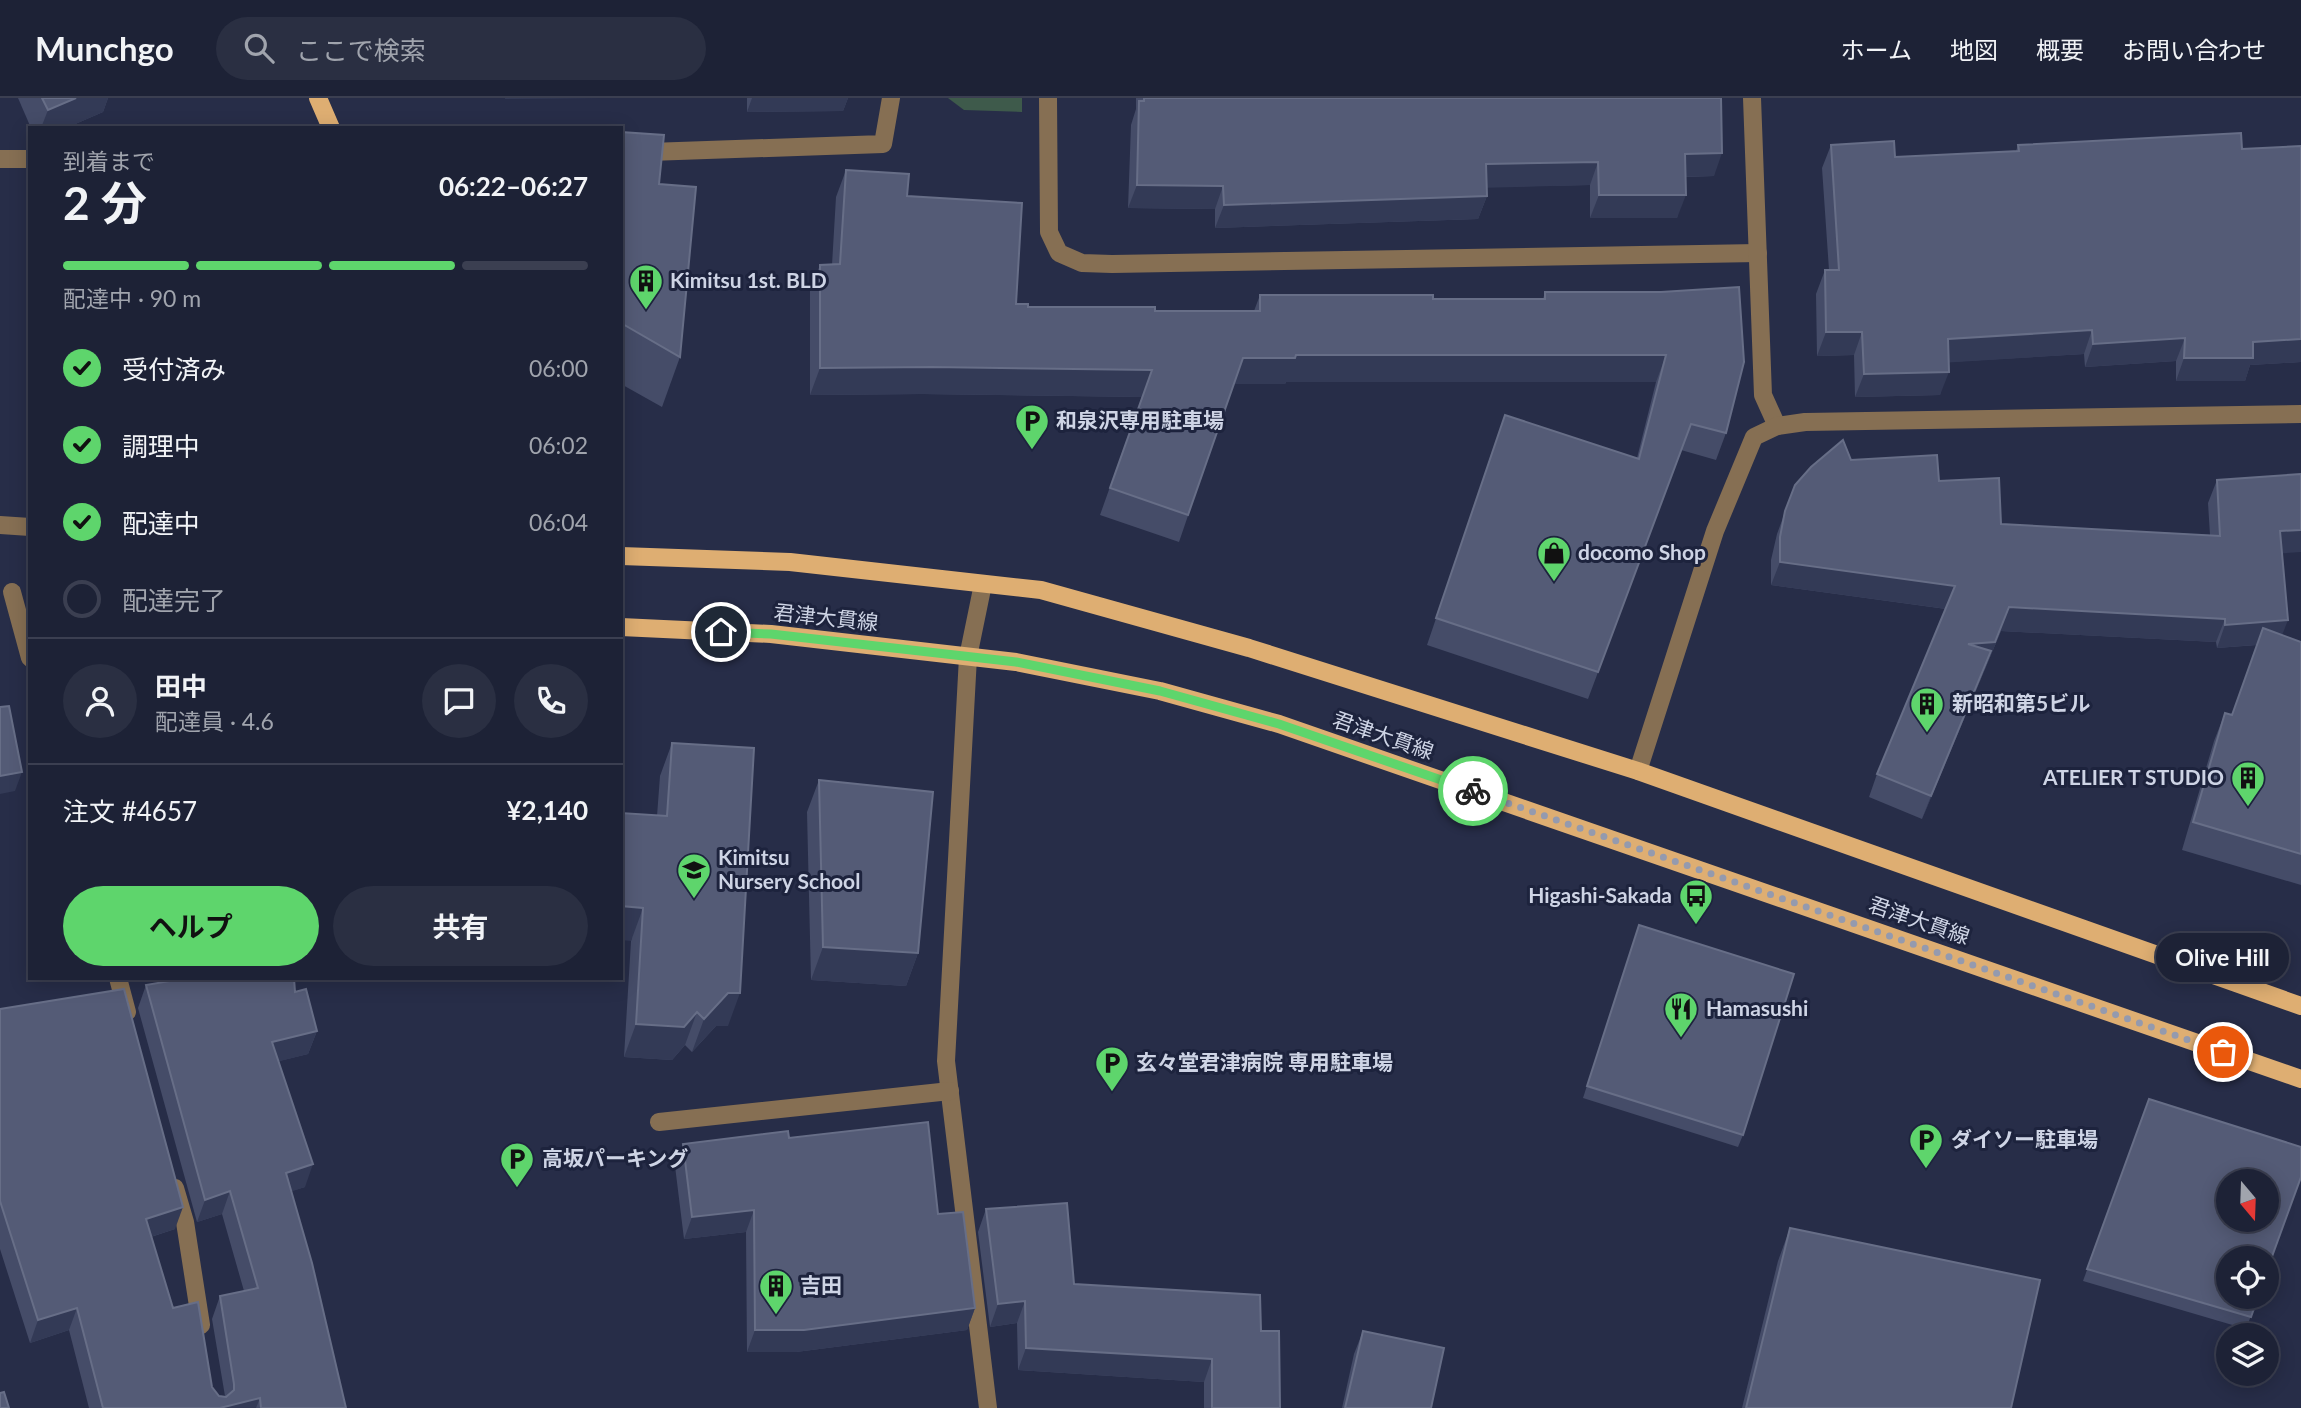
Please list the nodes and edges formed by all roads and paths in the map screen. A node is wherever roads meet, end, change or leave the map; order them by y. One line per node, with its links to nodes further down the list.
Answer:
1 (318, 98): 5 (main road)
2 (891, 98): 6 (street)
3 (1048, 98): 9 (street)
4 (1752, 98): 9 (street)
5 (330, 126)
6 (623, 153)
7 (0, 159): 8 (street)
8 (28, 159)
9 (1758, 253): 11 (street)
10 (2301, 414): 11 (street)
11 (1777, 426): 20 (street)
12 (0, 525): 13 (street)
13 (28, 527)
14 (623, 555): 15 (main road, 君津大貫線)
15 (983, 584): 19 (street); 20 (main road, 君津大貫線)
16 (14, 592): 18 (street)
17 (623, 627): 19 (main road, 君津大貫線)
18 (28, 650)
19 (968, 657): 24 (main road, 君津大貫線); 25 (street)
20 (1638, 771): 22 (main road, 君津大貫線)
21 (119, 980): 23 (street)
22 (2301, 1006)
23 (132, 1030)
24 (2301, 1079)
25 (950, 1091): 26 (street); 29 (street)
26 (659, 1122)
27 (171, 1171): 28 (street)
28 (204, 1342)
29 (988, 1408)

